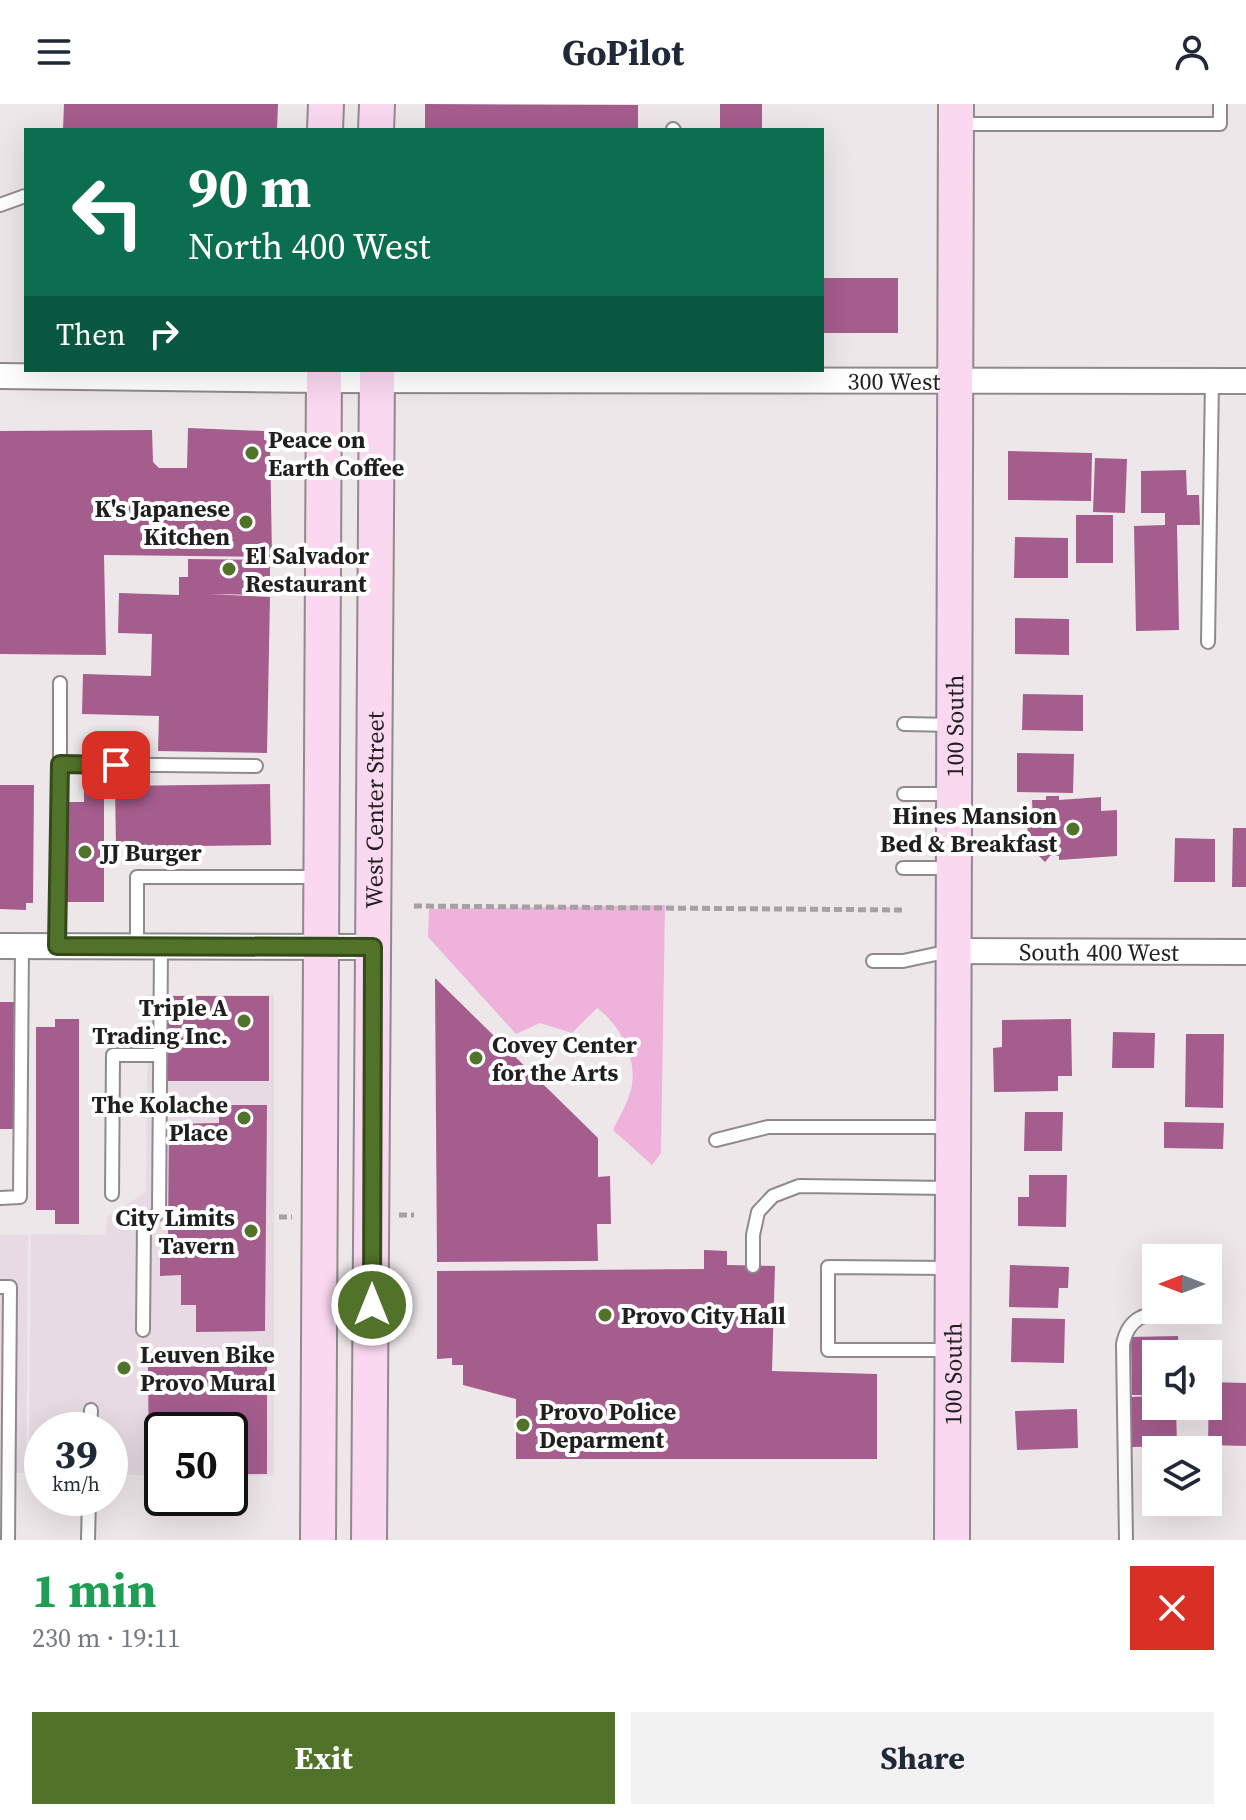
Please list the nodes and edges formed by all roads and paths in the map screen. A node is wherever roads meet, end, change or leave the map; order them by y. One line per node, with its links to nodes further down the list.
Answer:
1 (326, 104): 5 (main road)
2 (377, 104): 6 (main road)
3 (1220, 104): 4 (lane)
4 (956, 114): 12 (main road, 100 South)
5 (325, 128)
6 (376, 128)
7 (24, 196): 8 (lane)
8 (0, 205)
9 (81, 374): 10 (street, 300 West); 11 (street, 300 West)
10 (0, 376)
11 (350, 376): 12 (street, 300 West); 25 (main road); 32 (main road, West Center Street)
12 (953, 380): 13 (street, 300 West); 18 (main road, 100 South)
13 (1212, 380): 14 (street, 300 West); 15 (lane)
14 (1246, 381)
15 (1208, 642)
16 (60, 683): 19 (lane)
17 (904, 724): 18 (lane)
18 (953, 725): 22 (main road, 100 South)
19 (60, 764): 20 (lane); 29 (lane)
20 (256, 766)
21 (904, 794): 22 (lane)
22 (953, 794): 24 (main road, 100 South)
23 (903, 868): 24 (lane)
24 (953, 868): 33 (main road, 100 South)
25 (321, 877): 30 (lane); 31 (main road)
26 (414, 906): 27 (path)
27 (903, 910)
28 (11, 946): 29 (street); 41 (lane)
29 (57, 946): 30 (street)
30 (149, 947): 31 (street); 36 (lane)
31 (320, 947): 32 (street); 51 (main road)
32 (373, 947): 52 (main road, West Center Street)
33 (953, 951): 34 (street, South 400 West); 35 (lane); 37 (main road, 100 South)
34 (1246, 952)
35 (873, 961)
36 (160, 1055): 40 (lane); 46 (lane)
37 (953, 1127): 38 (lane); 39 (main road, 100 South)
38 (716, 1140)
39 (952, 1188): 42 (lane); 43 (main road, 100 South)
40 (112, 1194)
41 (0, 1198)
42 (753, 1266)
43 (952, 1268): 47 (main road, 100 South); 47 (lane)
44 (0, 1287): 49 (lane)
45 (1142, 1317): 54 (lane)
46 (143, 1330)
47 (952, 1350): 53 (main road, 100 South)
48 (89, 1516): 50 (lane)
49 (8, 1540)
50 (88, 1540)
51 (318, 1540)
52 (369, 1540)
53 (952, 1540)
54 (1126, 1540)

